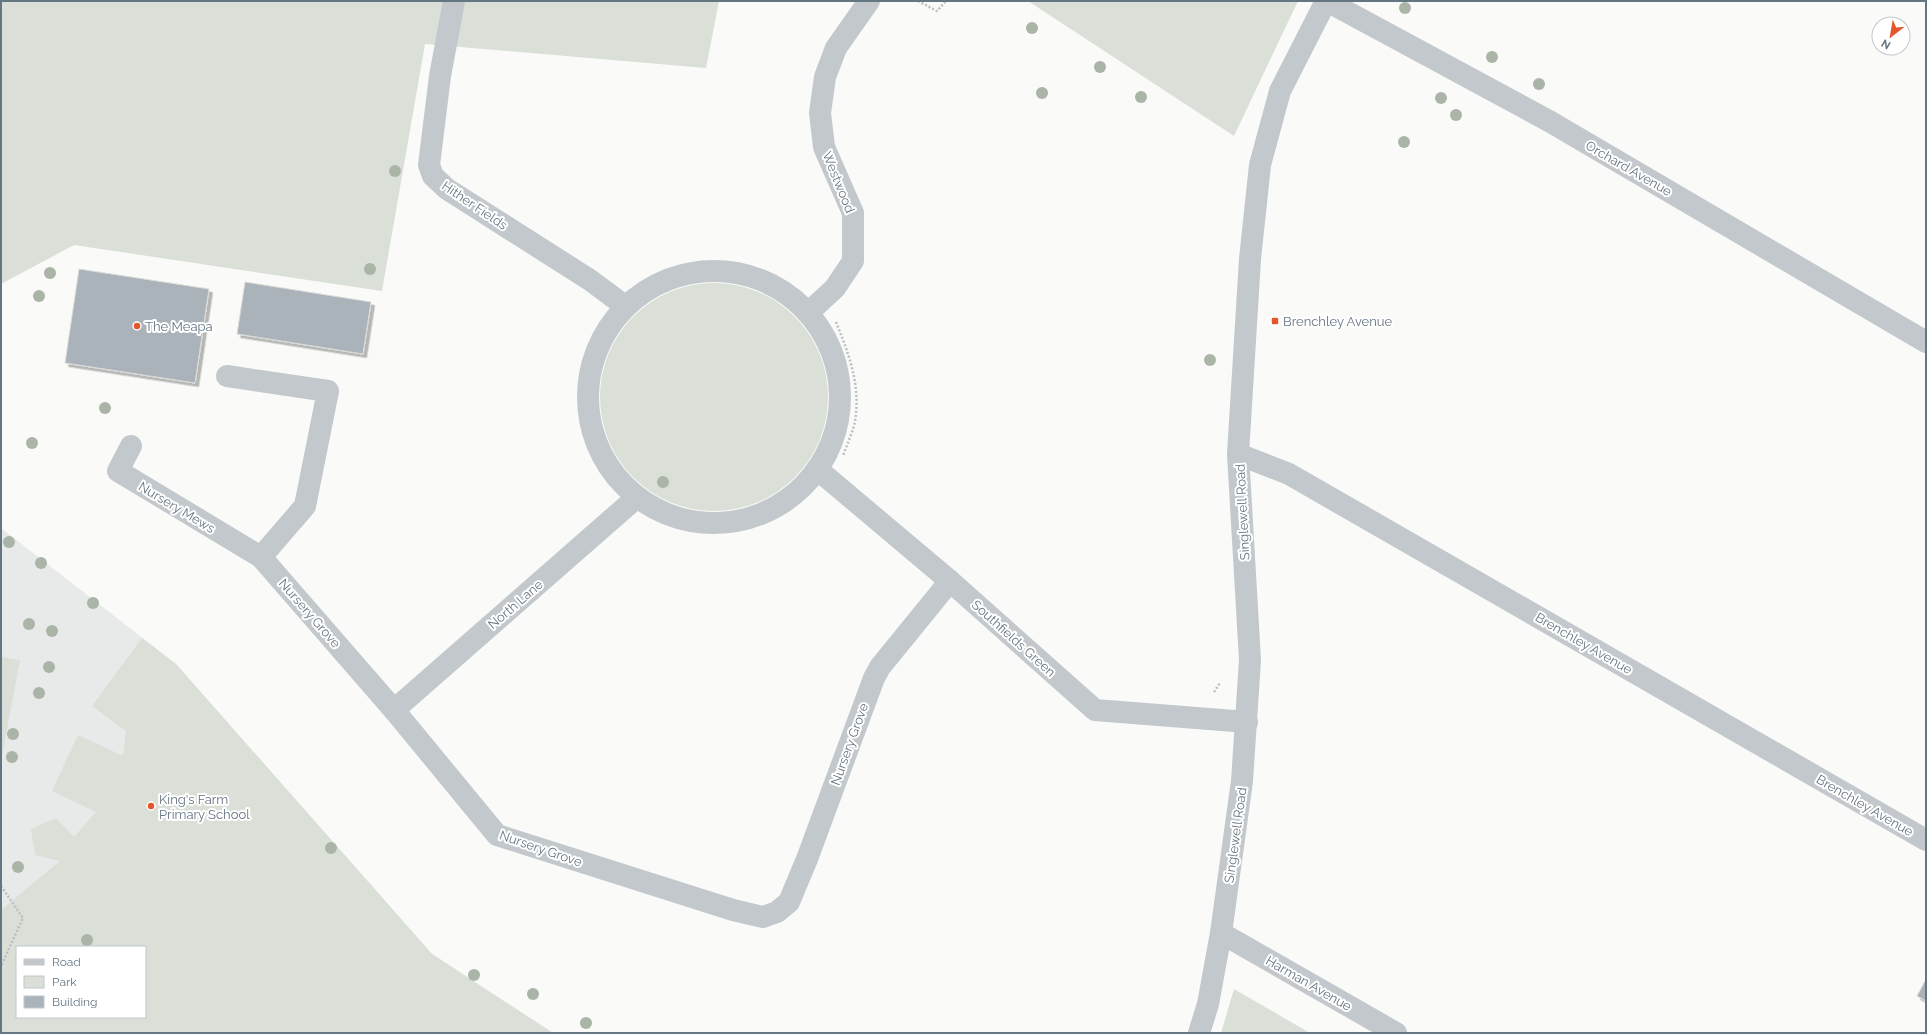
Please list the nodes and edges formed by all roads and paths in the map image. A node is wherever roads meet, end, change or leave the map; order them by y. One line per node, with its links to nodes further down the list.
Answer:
1 (454, 1): 6 (street, Hither Fields)
2 (869, 1): 7 (street, Westwood)
3 (918, 1): 4 (path)
4 (946, 1)
5 (1327, 1): 9 (street, Orchard Avenue); 12 (street, Singlewell Road)
6 (625, 306): 7 (street); 15 (street)
7 (809, 312): 14 (street)
8 (836, 319): 13 (path)
9 (1926, 342)
10 (227, 376): 16 (street)
11 (131, 446): 16 (street, Nursery Mews)
12 (1238, 454): 21 (street, Singlewell Road); 22 (street, Brenchley Avenue)
13 (841, 463)
14 (817, 469): 15 (street); 17 (street, Southfields Green)
15 (636, 498): 20 (street, North Lane)
16 (261, 557): 20 (street, Nursery Grove)
17 (950, 581): 20 (street, Nursery Grove); 21 (street, Southfields Green)
18 (1221, 680): 19 (path)
19 (1212, 694)
20 (394, 710)
21 (1247, 722): 24 (street, Singlewell Road)
22 (1926, 840)
23 (1, 886): 25 (path)
24 (1221, 933): 26 (street, Singlewell Road); 27 (street, Harman Avenue)
25 (1, 966)
26 (1199, 1033)
27 (1396, 1033)

